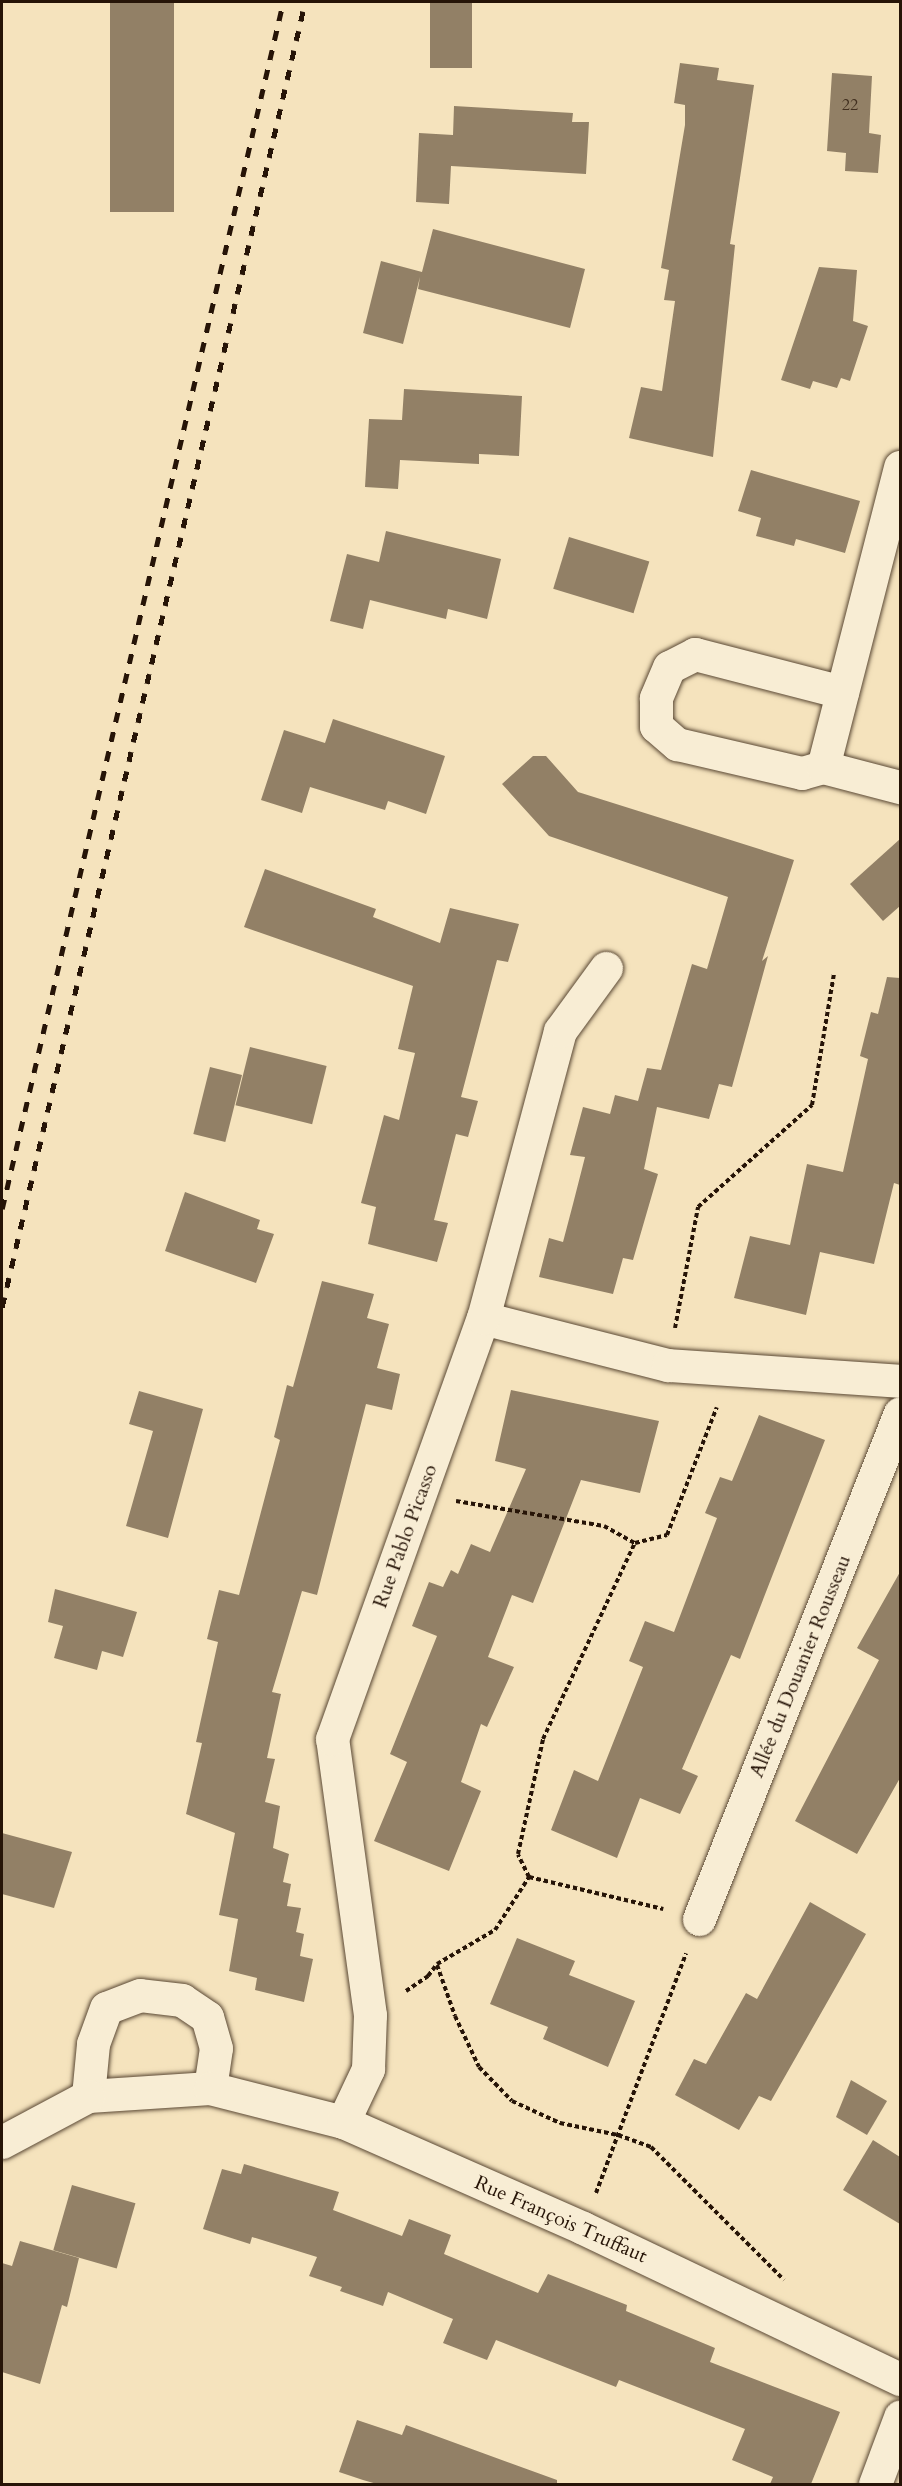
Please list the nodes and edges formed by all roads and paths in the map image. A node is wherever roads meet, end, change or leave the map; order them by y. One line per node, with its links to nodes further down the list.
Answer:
1 (900, 467): 2 (street)
2 (842, 692): 3 (street); 3 (street)
3 (823, 767): 4 (street)
4 (900, 787)
5 (606, 968): 7 (street, Rue Pablo Picasso)
6 (834, 973): 8 (path)
7 (483, 1318): 8 (street); 12 (street, Rue Pablo Picasso)
8 (668, 1365): 9 (street)
9 (729, 1370): 10 (street); 13 (path)
10 (900, 1380)
11 (900, 1413): 15 (street, Allée du Douanier Rousseau)
12 (420, 1495): 13 (path); 17 (street, Rue Pablo Picasso)
13 (635, 1543): 14 (path)
14 (529, 1877): 15 (path); 16 (path)
15 (699, 1919): 21 (path)
16 (436, 1964): 17 (path); 21 (path)
17 (370, 2014): 20 (street, Rue Pablo Picasso)
18 (210, 2088): 19 (street, Rue François Truffaut); 19 (street); 20 (street, Rue François Truffaut)
19 (88, 2096): 22 (street, Rue François Truffaut)
20 (343, 2122): 23 (street, Rue François Truffaut)
21 (618, 2135): 23 (path); 24 (path)
22 (2, 2142)
23 (583, 2228): 24 (street, Rue François Truffaut)
24 (800, 2331): 25 (street, Rue François Truffaut)
25 (900, 2379)
26 (900, 2417): 27 (street)
27 (875, 2484)

